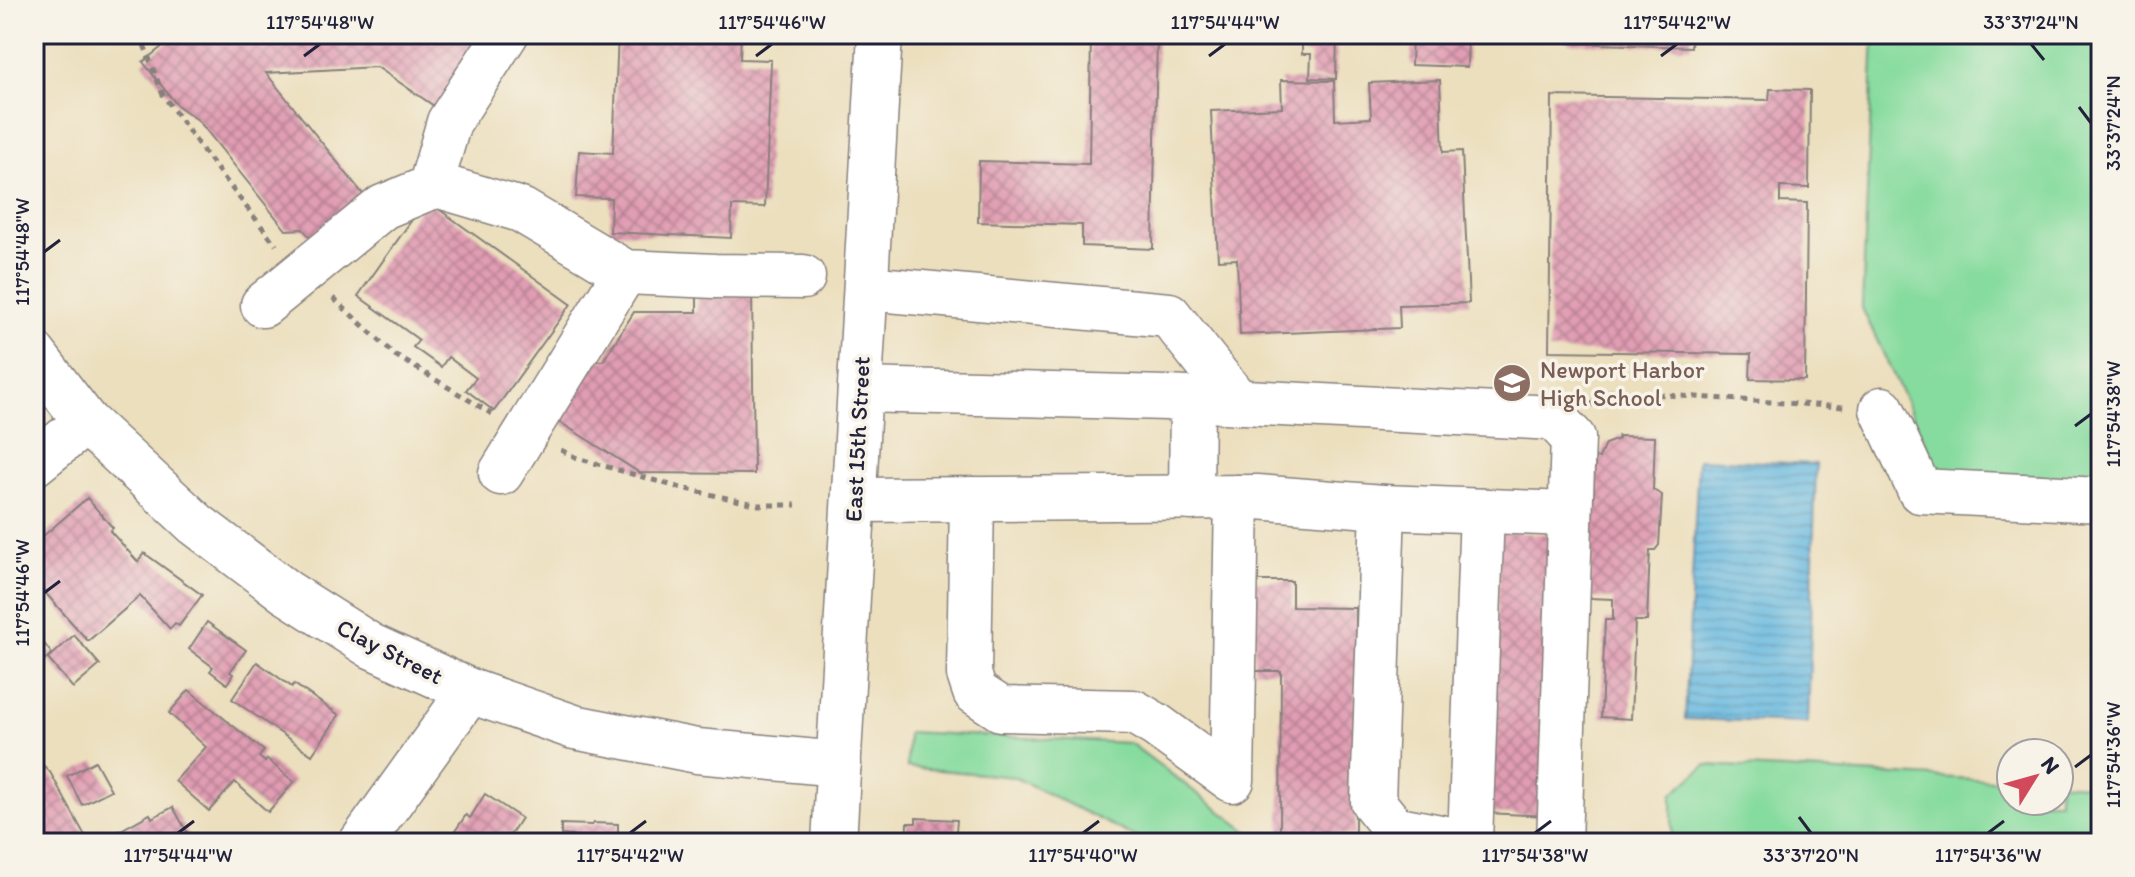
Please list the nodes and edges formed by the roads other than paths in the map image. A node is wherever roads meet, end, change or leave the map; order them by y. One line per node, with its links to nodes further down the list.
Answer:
1 (506, 34): 3 (street)
2 (880, 34): 6 (street, East 15th Street)
3 (430, 188): 4 (street); 7 (street)
4 (625, 272): 5 (street); 15 (street)
5 (803, 277)
6 (866, 288): 9 (street, East 15th Street); 11 (street)
7 (263, 305)
8 (34, 354): 13 (street, Clay Street)
9 (860, 390): 10 (street); 19 (street, East 15th Street)
10 (1192, 399): 11 (street); 17 (street)
11 (1238, 402): 23 (street)
12 (1882, 409): 20 (street)
13 (86, 422): 14 (street); 24 (street, Clay Street)
14 (34, 464)
15 (501, 473)
16 (1237, 497): 17 (street); 18 (street); 21 (street)
17 (1191, 498): 18 (street)
18 (972, 499): 19 (street)
19 (854, 500): 25 (street, East 15th Street)
20 (2101, 500)
21 (1383, 507): 22 (street); 26 (street)
22 (1482, 511): 23 (street); 26 (street)
23 (1570, 514): 29 (street)
24 (470, 691): 25 (street, Clay Street); 27 (street)
25 (839, 764): 28 (street, East 15th Street)
26 (1471, 842)
27 (361, 843)
28 (834, 843)
29 (1559, 843)

